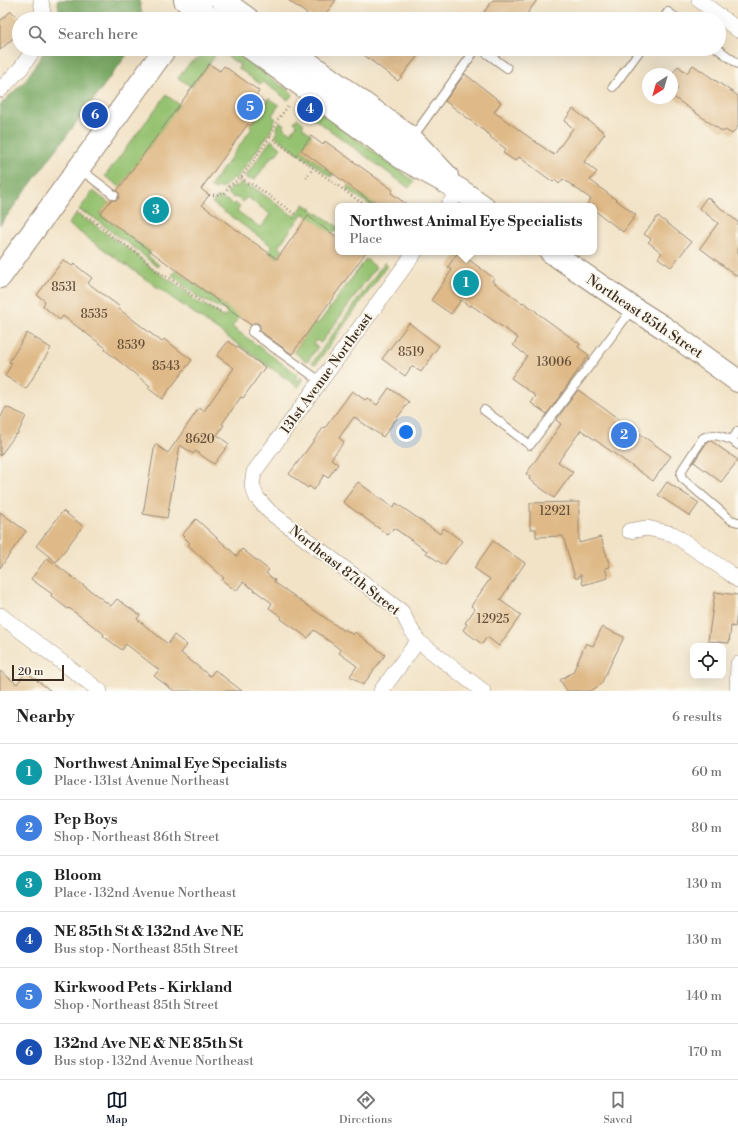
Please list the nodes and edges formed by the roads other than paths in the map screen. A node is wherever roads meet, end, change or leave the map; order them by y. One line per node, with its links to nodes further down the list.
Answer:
1 (222, 0): 3 (main road)
2 (699, 0): 4 (street)
3 (238, 12)
4 (715, 12)
5 (726, 21): 6 (street)
6 (738, 30)
7 (726, 55): 15 (lane)
8 (29, 56): 18 (street)
9 (160, 56): 20 (main road)
10 (262, 56): 22 (main road)
11 (299, 56): 19 (main road)
12 (471, 56): 19 (lane)
13 (491, 56): 16 (lane)
14 (636, 56): 17 (lane)
15 (738, 64)
16 (508, 68)
17 (613, 87)
18 (0, 90)
19 (411, 138): 22 (main road)
20 (78, 168): 21 (lane); 26 (main road)
21 (114, 195)
22 (454, 198): 23 (main road)
23 (472, 203)
24 (413, 255): 29 (street, 131st Avenue Northeast)
25 (555, 255): 27 (main road, Northeast 85th Street)
26 (0, 276)
27 (633, 308): 30 (main road, Northeast 85th Street); 31 (lane)
28 (255, 328): 29 (lane)
29 (320, 381): 34 (street, 131st Avenue Northeast)
30 (738, 381)
31 (484, 410)
32 (738, 431): 33 (lane)
33 (735, 442): 35 (lane)
34 (257, 498): 39 (street, Northeast 87th Street)
35 (738, 522)
36 (629, 531): 37 (street)
37 (738, 580)
38 (0, 615): 41 (street)
39 (418, 641): 42 (street); 43 (street, Northeast 87th Street)
40 (738, 664): 44 (street)
41 (100, 691)
42 (381, 691)
43 (484, 691)
44 (737, 691)

